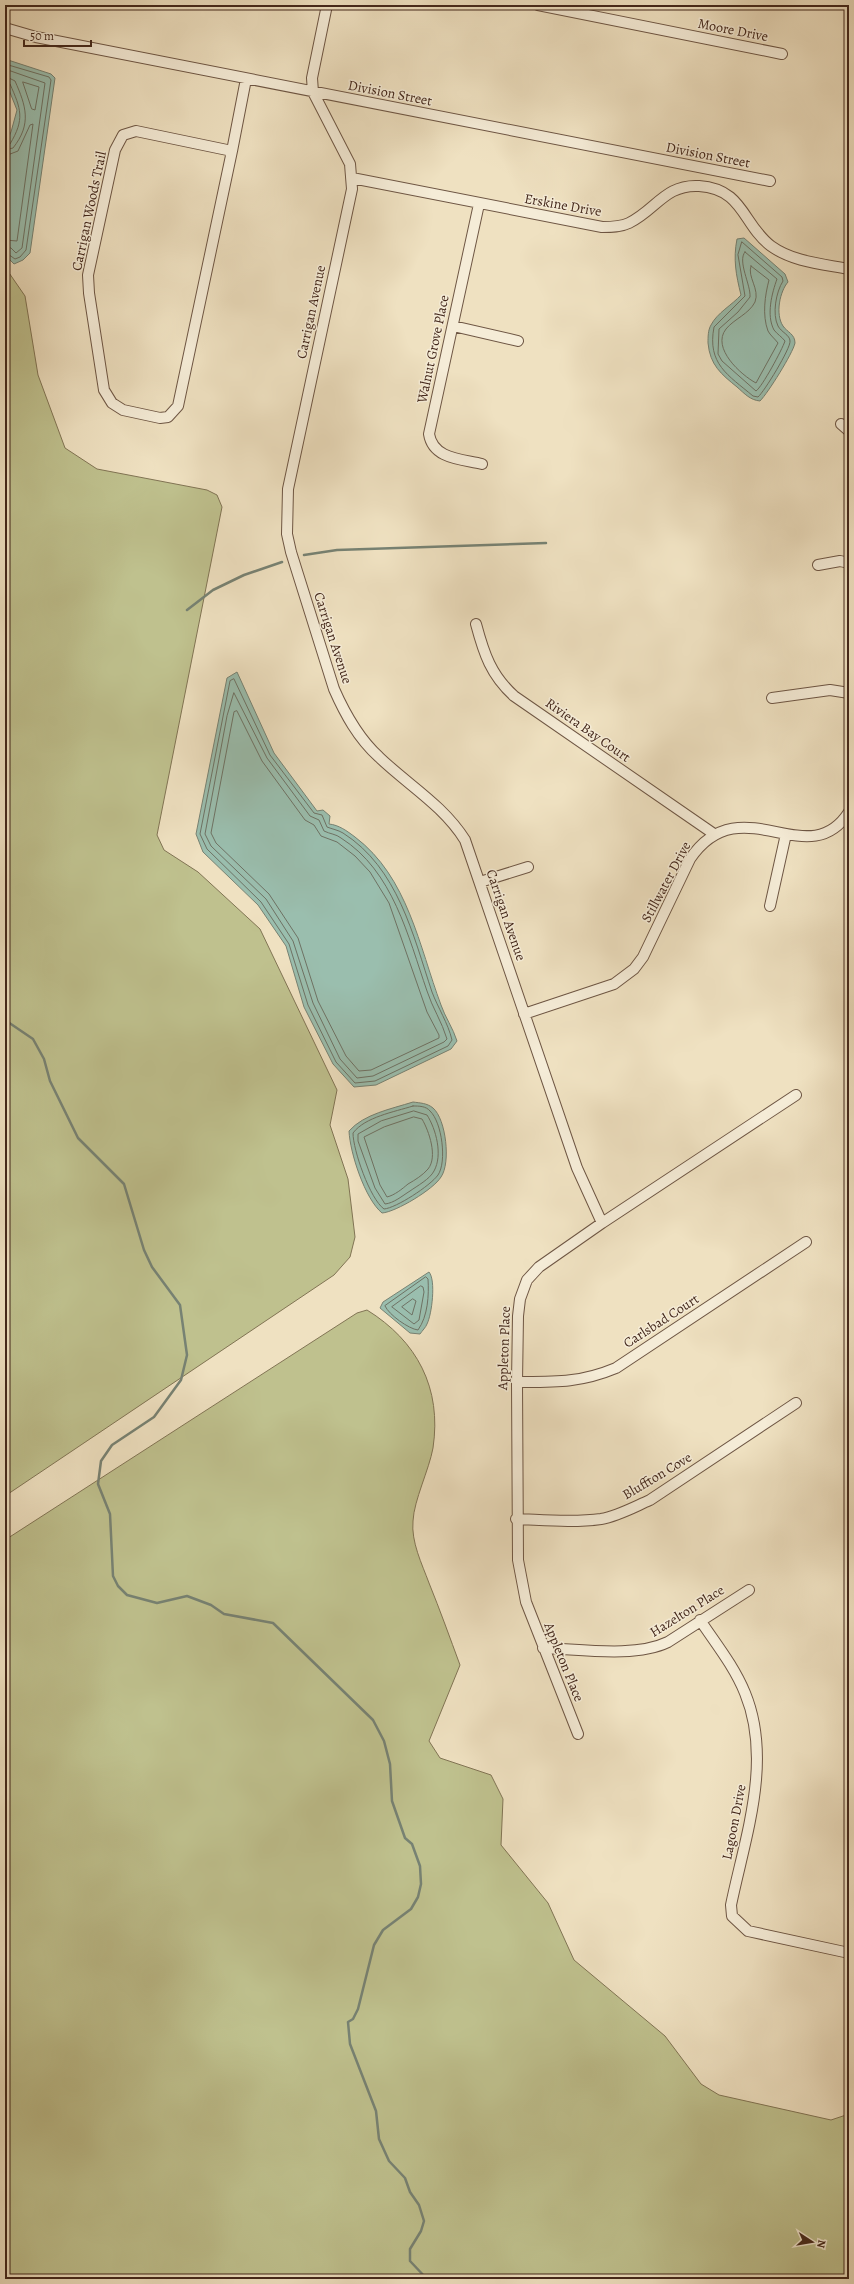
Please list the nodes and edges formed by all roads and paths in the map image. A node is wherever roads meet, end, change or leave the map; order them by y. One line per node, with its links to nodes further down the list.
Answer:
1 (327, 5): 6 (street, Carrigan Avenue)
2 (538, 5): 4 (street, Moore Drive)
3 (5, 28): 5 (street, Division Street)
4 (782, 54)
5 (246, 79): 6 (street, Division Street); 7 (street, Carrigan Woods Trail)
6 (313, 92): 8 (street, Carrigan Avenue); 9 (street, Division Street)
7 (232, 151): 7 (street, Carrigan Woods Trail)
8 (352, 178): 10 (street, Erskine Drive); 26 (street, Carrigan Avenue)
9 (770, 181)
10 (479, 204): 11 (street, Erskine Drive); 12 (street, Walnut Grove Place)
11 (849, 269)
12 (453, 326): 13 (street); 16 (street, Walnut Grove Place)
13 (518, 340)
14 (841, 424): 15 (street)
15 (849, 431)
16 (482, 464)
17 (849, 563): 18 (street)
18 (818, 566)
19 (476, 624): 23 (street, Riviera Bay Court)
20 (849, 693): 21 (street)
21 (772, 698)
22 (849, 812): 24 (street, Stillwater Drive)
23 (714, 834): 24 (street, Stillwater Drive); 28 (street, Stillwater Drive)
24 (786, 834): 27 (street)
25 (528, 867): 26 (street)
26 (480, 882): 28 (street, Carrigan Avenue)
27 (770, 906)
28 (524, 1014): 30 (street, Carrigan Avenue)
29 (796, 1096): 30 (street, Appleton Place)
30 (602, 1223): 32 (street, Appleton Place)
31 (806, 1242): 32 (street, Carlsbad Court)
32 (516, 1382): 34 (street, Appleton Place)
33 (796, 1403): 34 (street, Bluffton Cove)
34 (516, 1519): 37 (street, Appleton Place)
35 (749, 1590): 36 (street, Hazelton Place)
36 (700, 1620): 37 (street, Hazelton Place); 39 (street, Lagoon Drive)
37 (543, 1648): 38 (street, Appleton Place)
38 (578, 1734)
39 (849, 1954)

